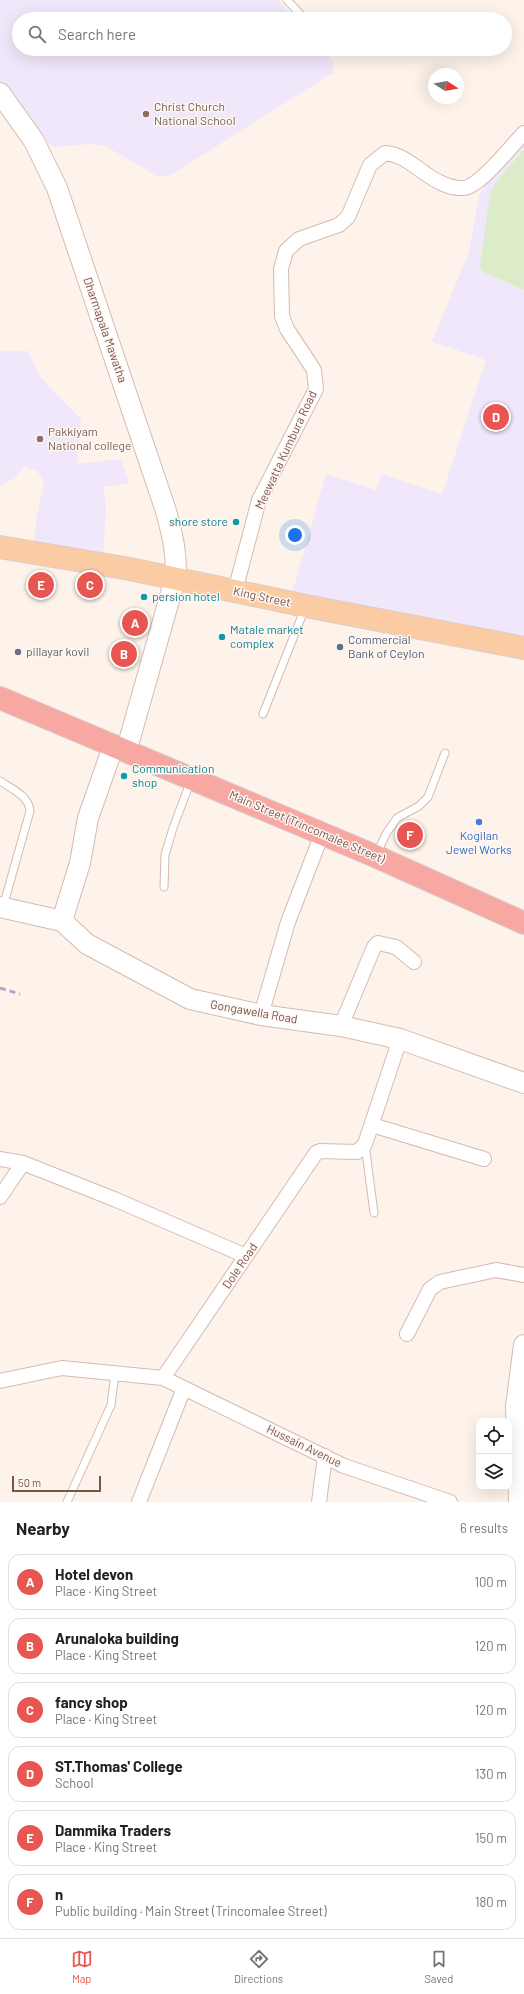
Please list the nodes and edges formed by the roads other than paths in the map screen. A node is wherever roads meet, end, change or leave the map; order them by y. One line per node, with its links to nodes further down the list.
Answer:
1 (287, 0): 2 (lane)
2 (298, 12)
3 (0, 93): 6 (street, Dharmapala Mawatha)
4 (524, 133): 7 (street, Meewatta Kumbura Road)
5 (0, 547): 6 (main road, King Street)
6 (175, 579): 7 (main road, King Street); 12 (street, Dharmapala Mawatha)
7 (235, 591): 8 (main road, King Street)
8 (306, 606): 9 (main road, King Street); 11 (lane)
9 (524, 648)
10 (0, 698): 12 (highway, Main Street (Trincomalee Street))
11 (262, 714)
12 (120, 749): 14 (highway, Main Street (Trincomalee Street)); 20 (street, Dharmapala Mawatha)
13 (445, 753): 17 (lane)
14 (191, 779): 16 (highway, Main Street (Trincomalee Street)); 18 (lane)
15 (0, 781): 19 (lane)
16 (322, 834): 17 (highway, Main Street (Trincomalee Street)); 23 (street)
17 (375, 856): 21 (highway, Main Street (Trincomalee Street))
18 (164, 887)
19 (1, 907): 20 (street)
20 (62, 920): 23 (street, Gongawella Road)
21 (524, 923)
22 (414, 962): 24 (street)
23 (261, 1015): 24 (street, Gongawella Road)
24 (341, 1026): 25 (street, Gongawella Road)
25 (400, 1039): 26 (street, Gongawella Road); 27 (street)
26 (524, 1082)
27 (372, 1125): 28 (street); 30 (street)
28 (365, 1144): 33 (lane); 34 (street, Dole Road)
29 (0, 1159): 31 (street)
30 (484, 1159)
31 (23, 1163): 32 (street); 34 (street)
32 (0, 1197)
33 (374, 1213)
34 (246, 1256): 39 (street, Dole Road)
35 (524, 1275): 36 (street)
36 (407, 1334)
37 (524, 1345): 47 (street)
38 (115, 1374): 39 (street); 40 (street); 43 (lane)
39 (163, 1378): 41 (street, Hussain Avenue)
40 (0, 1381)
41 (184, 1388): 42 (street, Hussain Avenue); 44 (street)
42 (325, 1456): 45 (street); 46 (street, Hussain Avenue)
43 (68, 1502)
44 (139, 1502)
45 (320, 1502)
46 (450, 1502)
47 (519, 1502)

